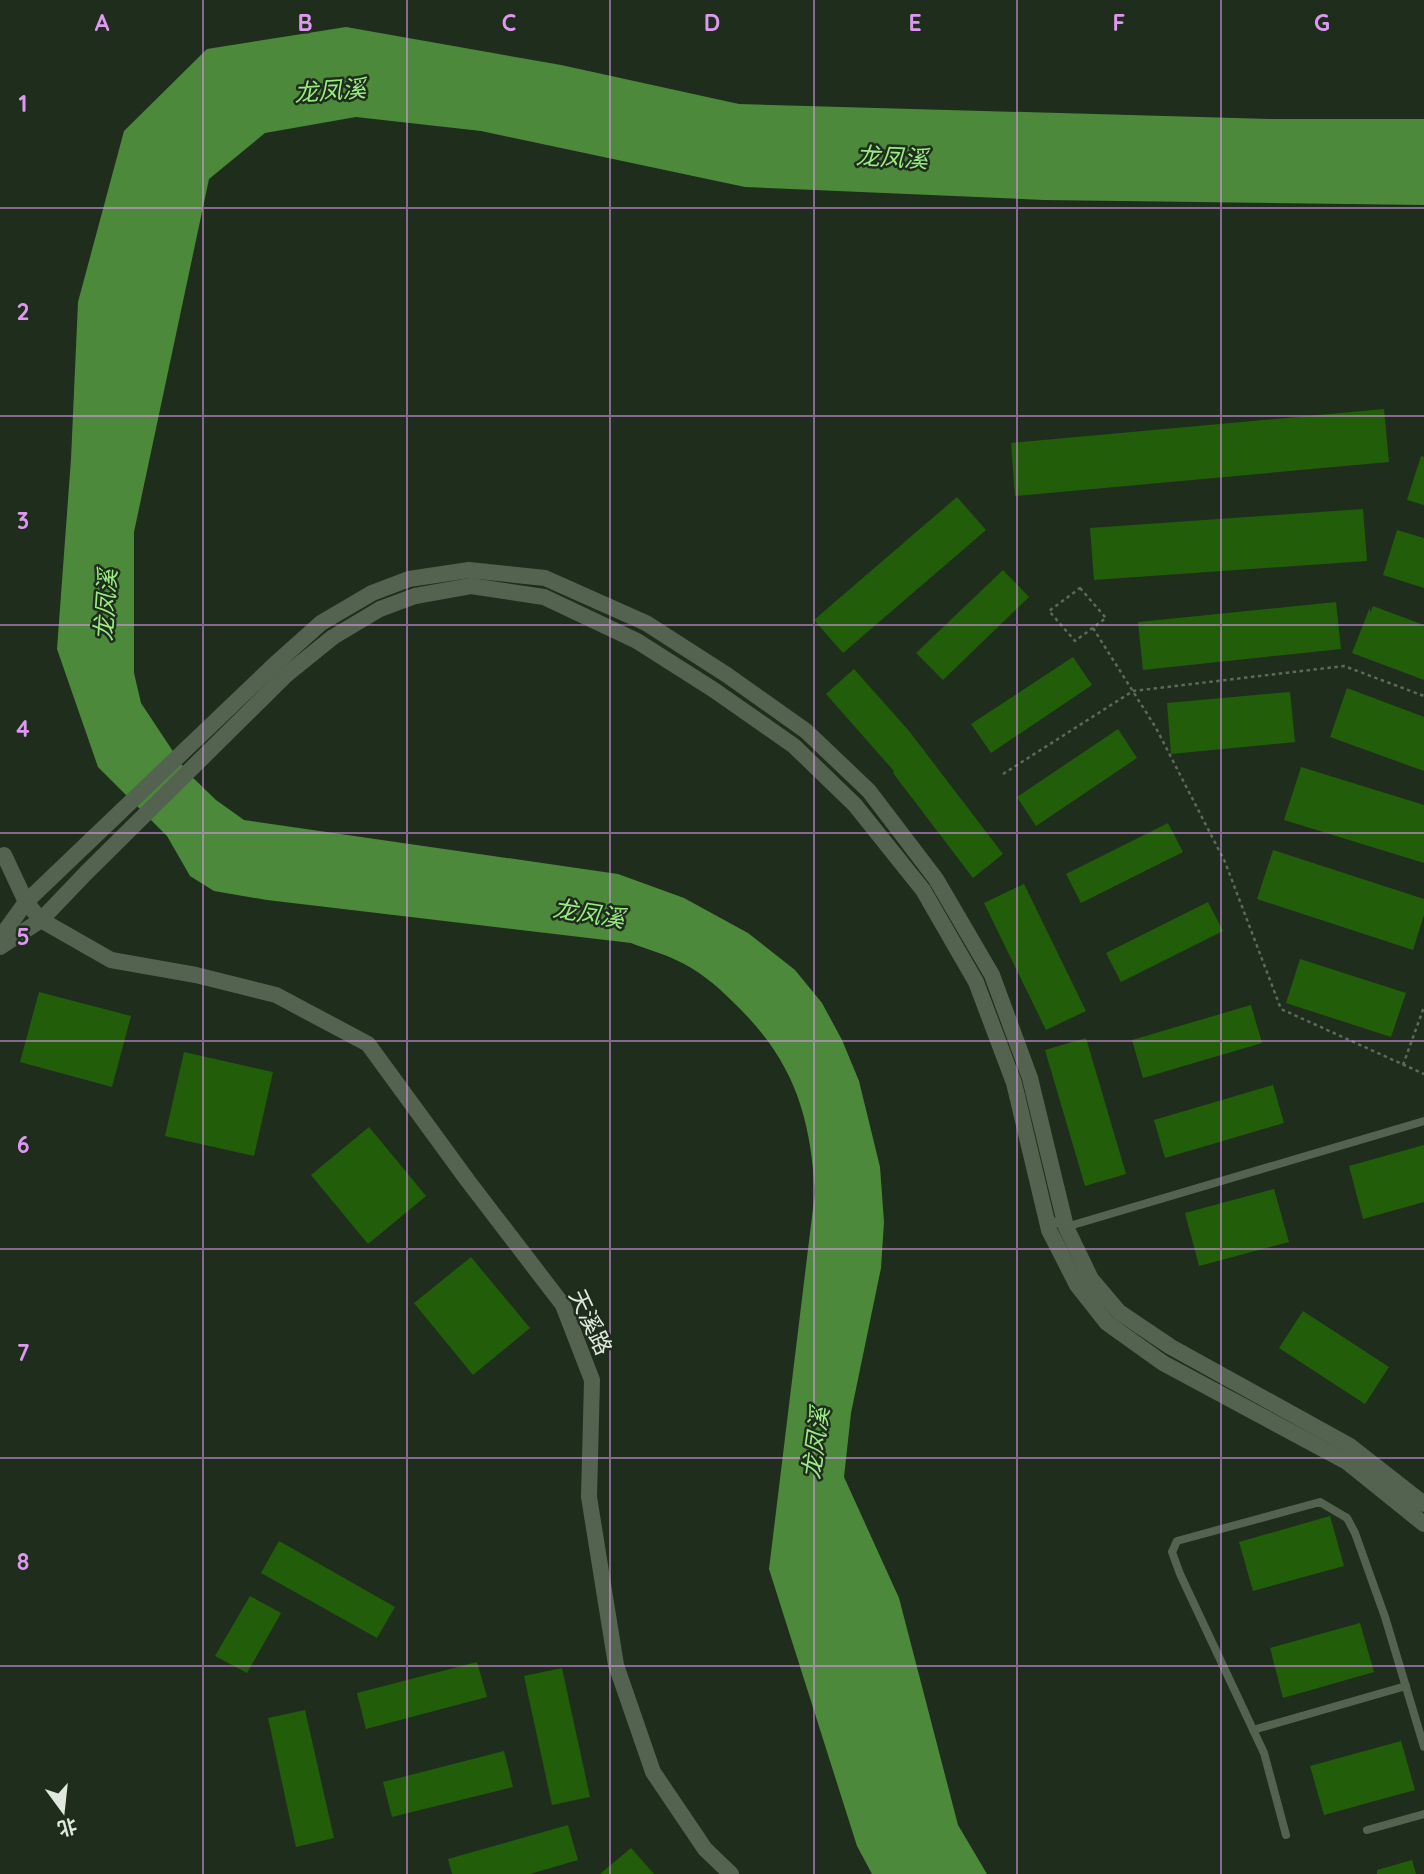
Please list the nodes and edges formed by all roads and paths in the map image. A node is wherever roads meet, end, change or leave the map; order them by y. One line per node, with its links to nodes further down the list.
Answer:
1 (1093, 628): 1 (path); 2 (path)
2 (1133, 691): 3 (path); 4 (path); 11 (path)
3 (1424, 696)
4 (1003, 774)
5 (4, 855): 6 (street)
6 (26, 902): 7 (street); 8 (street); 15 (street)
7 (41, 920): 9 (street); 14 (street); 25 (street, 天溪路)
8 (0, 938)
9 (0, 947)
10 (1424, 1007): 11 (path)
11 (1403, 1065): 12 (path)
12 (1424, 1074)
13 (1424, 1121): 15 (lane)
14 (1046, 1218): 15 (lane); 16 (street)
15 (1066, 1227): 16 (lane); 17 (street)
16 (1057, 1245): 18 (street)
17 (1424, 1504)
18 (1424, 1524)
19 (1406, 1686): 20 (lane); 20 (lane); 21 (lane)
20 (1253, 1730): 24 (lane)
21 (1424, 1747)
22 (1424, 1814): 23 (lane)
23 (1367, 1830)
24 (1286, 1835)
25 (731, 1874)

